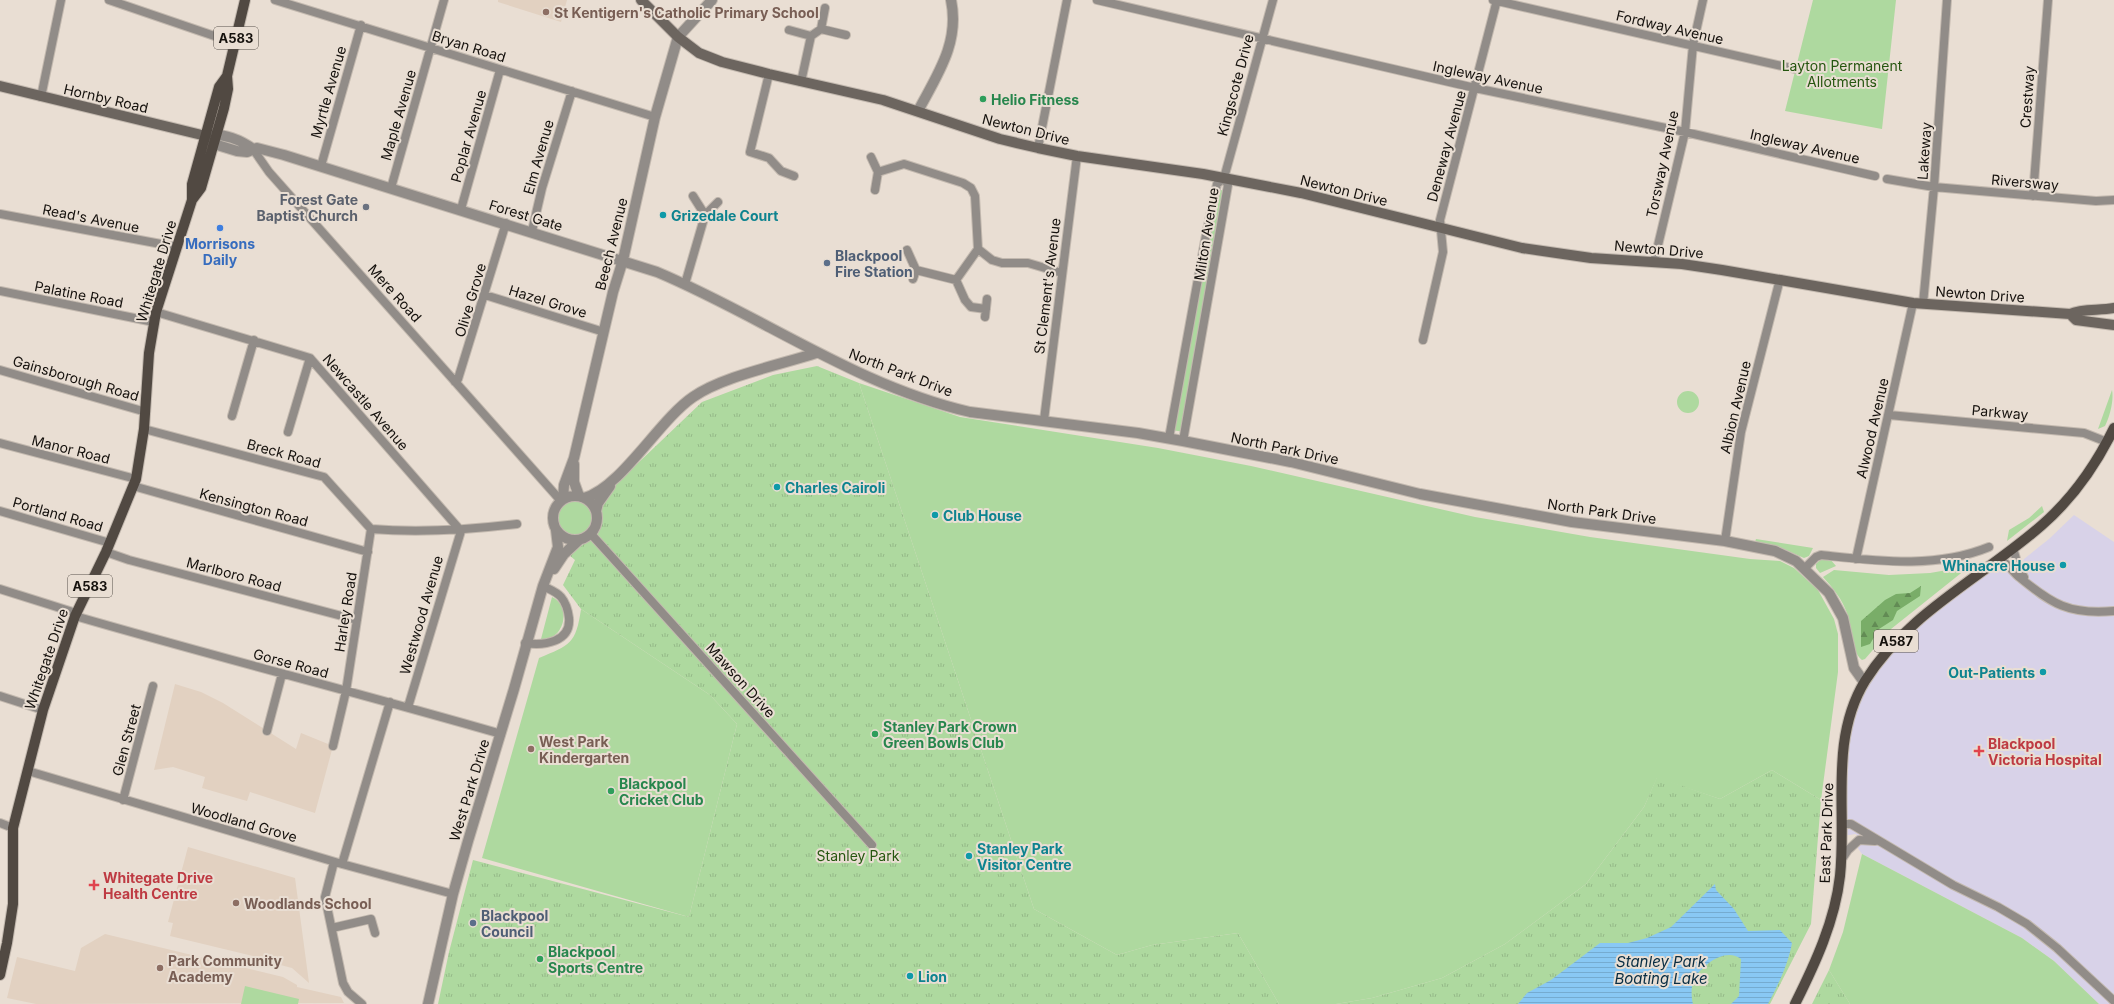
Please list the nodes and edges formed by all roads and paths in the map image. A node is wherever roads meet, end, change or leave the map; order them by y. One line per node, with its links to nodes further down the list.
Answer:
1 (61, 0): 35 (street)
2 (109, 0): 24 (street)
3 (245, 0): 24 (main road, Whitegate Drive / A583)
4 (275, 0): 17 (street, Bryan Road)
5 (444, 0): 26 (street, Maple Avenue)
6 (641, 0): 22 (main road, Newton Drive)
7 (712, 0): 22 (street)
8 (951, 0): 36 (street)
9 (1067, 0): 42 (street)
10 (1097, 0): 23 (street, Ingleway Avenue)
11 (1273, 0): 23 (street, Kingscote Drive)
12 (1496, 0): 25 (street, Fordway Avenue); 33 (street, Deneway Avenue)
13 (1703, 0): 25 (street, Torsway Avenue)
14 (1947, 0): 52 (street, Lakeway)
15 (2048, 0): 56 (street, Crestway)
16 (825, 8): 18 (street)
17 (361, 25): 26 (street, Bryan Road); 46 (street, Myrtle Avenue)
18 (821, 29): 20 (street); 21 (street)
19 (789, 30): 21 (street)
20 (846, 35)
21 (811, 36): 31 (street)
22 (678, 37): 29 (main road, Newton Drive); 37 (street, Beech Avenue)
23 (1261, 38): 33 (street, Ingleway Avenue); 50 (street, Kingscote Drive)
24 (235, 43): 30 (main road, Whitegate Drive / A583)
25 (1693, 46): 27 (street, Fordway Avenue); 38 (street, Torsway Avenue)
26 (430, 48): 28 (street, Bryan Road); 53 (street, Maple Avenue)
27 (1795, 69)
28 (500, 70): 34 (street, Bryan Road); 60 (street, Poplar Avenue)
29 (769, 74): 31 (main road, Newton Drive); 48 (street)
30 (227, 76): 39 (main road, Whitegate Drive / A583); 40 (main road, Whitegate Drive / A583)
31 (801, 82): 36 (main road, Newton Drive)
32 (0, 86): 35 (main road, Hornby Road)
33 (1475, 88): 38 (street, Ingleway Avenue); 64 (street, Deneway Avenue)
34 (572, 91): 37 (street, Bryan Road); 65 (street, Elm Avenue)
35 (41, 97): 40 (main road, Hornby Road)
36 (918, 111): 42 (main road, Newton Drive)
37 (655, 117): 69 (street, Beech Avenue)
38 (1685, 132): 49 (street, Ingleway Avenue); 70 (street, Torsway Avenue)
39 (217, 134): 40 (street); 41 (main road, Whitegate Drive / A583); 43 (street, Forest Gate)
40 (206, 136): 41 (street); 57 (main road, Whitegate Drive / A583)
41 (214, 144): 43 (street); 57 (main road, Whitegate Drive / A583)
42 (1038, 148): 44 (main road, Newton Drive)
43 (253, 149): 46 (street, Forest Gate); 91 (street, Mere Road)
44 (1077, 156): 50 (main road, Newton Drive); 72 (street, St Clement's Avenue)
45 (871, 157): 47 (street)
46 (321, 166): 53 (street, Forest Gate)
47 (878, 172): 54 (street); 67 (street)
48 (794, 176)
49 (1875, 176)
50 (1224, 178): 64 (main road, Newton Drive); 99 (street, Milton Avenue); 100 (street, Milton Avenue)
51 (1887, 179): 52 (street)
52 (1934, 186): 56 (street, Riversway); 80 (street, Lakeway)
53 (391, 188): 60 (street, Forest Gate)
54 (875, 190)
55 (693, 196): 62 (street)
56 (2033, 196): 58 (street, Riversway)
57 (192, 200): 66 (main road, Whitegate Drive / A583)
58 (2114, 200)
59 (718, 202): 62 (street)
60 (461, 209): 63 (street, Forest Gate)
61 (0, 214): 66 (street, Read's Avenue)
62 (705, 215): 76 (street)
63 (506, 223): 65 (street, Forest Gate); 78 (street, Olive Grove)
64 (1441, 229): 70 (main road, Newton Drive); 87 (street, Deneway Avenue)
65 (532, 231): 69 (street, Forest Gate)
66 (177, 247): 83 (main road, Whitegate Drive / A583)
67 (978, 249): 72 (street); 75 (street)
68 (908, 250): 71 (street)
69 (623, 260): 76 (street, Forest Gate); 85 (street, Beech Avenue)
70 (1654, 262): 74 (main road, Newton Drive)
71 (916, 270): 73 (street); 75 (street)
72 (1062, 273): 95 (street, St Clement's Avenue)
73 (913, 279)
74 (1780, 279): 80 (main road, Newton Drive); 116 (street, Albion Avenue)
75 (956, 280): 79 (street)
76 (685, 284): 88 (street, Forest Gate)
77 (0, 291): 83 (street, Palatine Road)
78 (485, 296): 85 (street, Hazel Grove); 91 (street, Olive Grove)
79 (987, 299)
80 (1918, 304): 82 (main road, Newton Drive); 93 (street, Alwood Avenue)
81 (2114, 308): 82 (main road, Newton Drive)
82 (2070, 314): 84 (main road, Newton Drive)
83 (155, 317): 86 (street, Newcastle Avenue); 92 (main road, Whitegate Drive / A583)
84 (2114, 325)
85 (604, 332): 103 (street, Beech Avenue)
86 (254, 340): 89 (street, Newcastle Avenue); 94 (street)
87 (1423, 340)
88 (816, 353): 95 (street, North Park Drive); 104 (street)
89 (310, 358): 98 (street); 113 (street, Newcastle Avenue)
90 (0, 370): 92 (street, Gainsborough Road)
91 (455, 382): 107 (street, Mere Road)
92 (146, 412): 97 (main road, Whitegate Drive / A583)
93 (1889, 415): 101 (street, Parkway); 122 (street, Alwood Avenue)
94 (232, 416)
95 (1044, 420): 99 (street, North Park Drive)
96 (2114, 428): 101 (main road, A587)
97 (144, 429): 105 (main road, Whitegate Drive / A583); 111 (street, Breck Road)
98 (288, 432)
99 (1169, 438): 100 (street, North Park Drive)
100 (1183, 441): 116 (street, North Park Drive)
101 (2107, 442): 119 (main road, A587)
102 (0, 443): 105 (street, Manor Road)
103 (574, 458): 106 (street, Beech Avenue); 107 (street, Beech Avenue)
104 (614, 479): 106 (street); 109 (street)
105 (135, 483): 117 (main road, Whitegate Drive / A583); 121 (street, Kensington Road)
106 (582, 497): 107 (street); 109 (street)
107 (562, 500): 112 (street)
108 (0, 511): 117 (street, Portland Road)
109 (596, 511): 114 (street)
110 (517, 524): 113 (street)
111 (371, 529): 113 (street); 121 (street, Harley Road)
112 (556, 530): 115 (street); 126 (street, West Park Drive)
113 (461, 531): 138 (street, Westwood Avenue)
114 (591, 534): 115 (street); 149 (street, Mawson Drive)
115 (579, 540): 126 (street, West Park Drive)
116 (1725, 541): 124 (street, North Park Drive)
117 (110, 543): 120 (main road, Whitegate Drive / A583)
118 (1989, 547): 122 (street)
119 (2013, 548): 123 (main road, A587); 125 (street)
120 (106, 552): 129 (main road, Whitegate Drive / A583); 130 (street, Marlboro Road)
121 (368, 552): 130 (street, Harley Road)
122 (1856, 559): 124 (street)
123 (1997, 560): 125 (street); 133 (main road, East Park Drive / A587)
124 (1805, 568): 133 (street)
125 (2026, 581): 128 (street)
126 (543, 586): 131 (street, West Park Drive); 131 (street)
127 (0, 589): 129 (street, Gorse Road)
128 (2114, 611)
129 (76, 615): 132 (street, Gorse Road); 139 (main road, Whitegate Drive / A583)
130 (357, 620): 135 (street, Harley Road)
131 (526, 643): 141 (street, West Park Drive)
132 (282, 674): 135 (street, Gorse Road); 140 (street)
133 (1864, 682): 146 (main road, East Park Drive / A587)
134 (153, 686): 144 (street, Glen Street)
135 (346, 691): 137 (street, Gorse Road); 142 (street, Harley Road)
136 (0, 696): 139 (street)
137 (390, 702): 138 (street, Gorse Road); 151 (street)
138 (408, 707): 141 (street, Gorse Road)
139 (42, 710): 143 (main road, Whitegate Drive / A583)
140 (267, 731)
141 (501, 734): 152 (street, West Park Drive)
142 (333, 746)
143 (28, 772): 144 (street, Woodland Grove); 147 (main road, Whitegate Drive / A583)
144 (123, 800): 151 (street, Woodland Grove)
145 (0, 823): 147 (street)
146 (1842, 824): 148 (street); 150 (main road, East Park Drive / A587)
147 (13, 828): 155 (main road, Whitegate Drive / A583)
148 (1878, 841): 150 (street); 157 (street)
149 (872, 845)
150 (1842, 859): 160 (main road, East Park Drive / A587)
151 (338, 863): 152 (street, Woodland Grove); 153 (street)
152 (453, 894): 159 (street, West Park Drive)
153 (332, 928): 154 (street); 158 (street)
154 (375, 933)
155 (4, 942): 156 (main road, Whitegate Drive / A583)
156 (0, 975)
157 (2114, 1001)
158 (362, 1004)
159 (428, 1004)
160 (1795, 1004)

